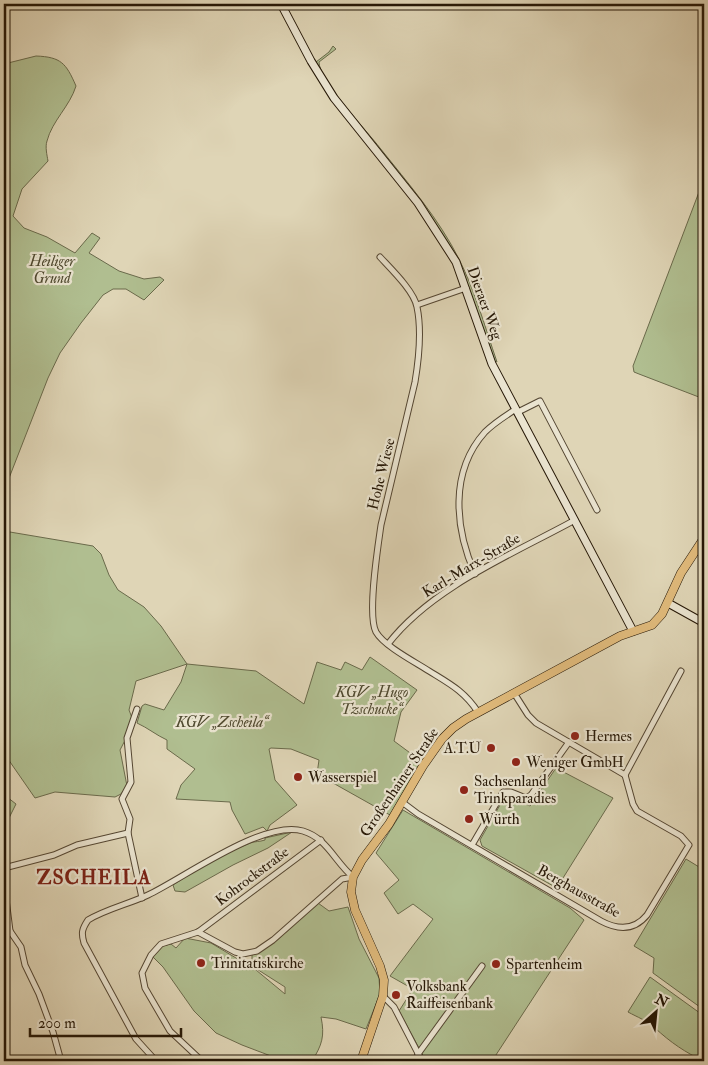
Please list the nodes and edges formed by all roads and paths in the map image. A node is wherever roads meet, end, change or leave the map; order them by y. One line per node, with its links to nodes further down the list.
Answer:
1 (281, 4): 3 (main road, Dieraer Weg)
2 (380, 257): 4 (street, Hohe Wiese)
3 (466, 288): 4 (street); 5 (main road, Dieraer Weg)
4 (417, 305): 13 (street, Hohe Wiese)
5 (517, 411): 6 (street); 7 (main road, Dieraer Weg); 9 (street)
6 (597, 510)
7 (575, 520): 9 (street, Karl-Marx-Straße); 12 (main road, Dieraer Weg)
8 (704, 538): 10 (main road)
9 (475, 574): 13 (street, Karl-Marx-Straße)
10 (668, 603): 11 (main road); 12 (main road, Großenhainer Straße)
11 (704, 623)
12 (634, 632): 15 (main road, Großenhainer Straße)
13 (388, 644): 17 (street)
14 (681, 671): 19 (street)
15 (514, 693): 17 (main road, Großenhainer Straße); 18 (street)
16 (137, 709): 21 (street)
17 (478, 712): 20 (main road, Großenhainer Straße)
18 (569, 742): 19 (street); 23 (street)
19 (625, 775): 23 (street, Berghausstraße)
20 (402, 802): 23 (street, Berghausstraße); 25 (main road, Großenhainer Straße)
21 (128, 832): 24 (street); 27 (street)
22 (320, 840): 25 (street); 27 (street); 29 (street, Kohrockstraße)
23 (472, 845)
24 (4, 868)
25 (353, 877): 29 (street); 31 (main road, Großenhainer Straße)
26 (4, 883): 28 (street)
27 (142, 898): 34 (street)
28 (7, 931): 33 (street)
29 (198, 932): 35 (street, Kohrockstraße)
30 (482, 966): 32 (street)
31 (383, 996): 32 (street); 36 (main road, Großenhainer Straße)
32 (418, 1054): 37 (street)
33 (61, 1061)
34 (156, 1061)
35 (202, 1061)
36 (361, 1061)
37 (422, 1061)

